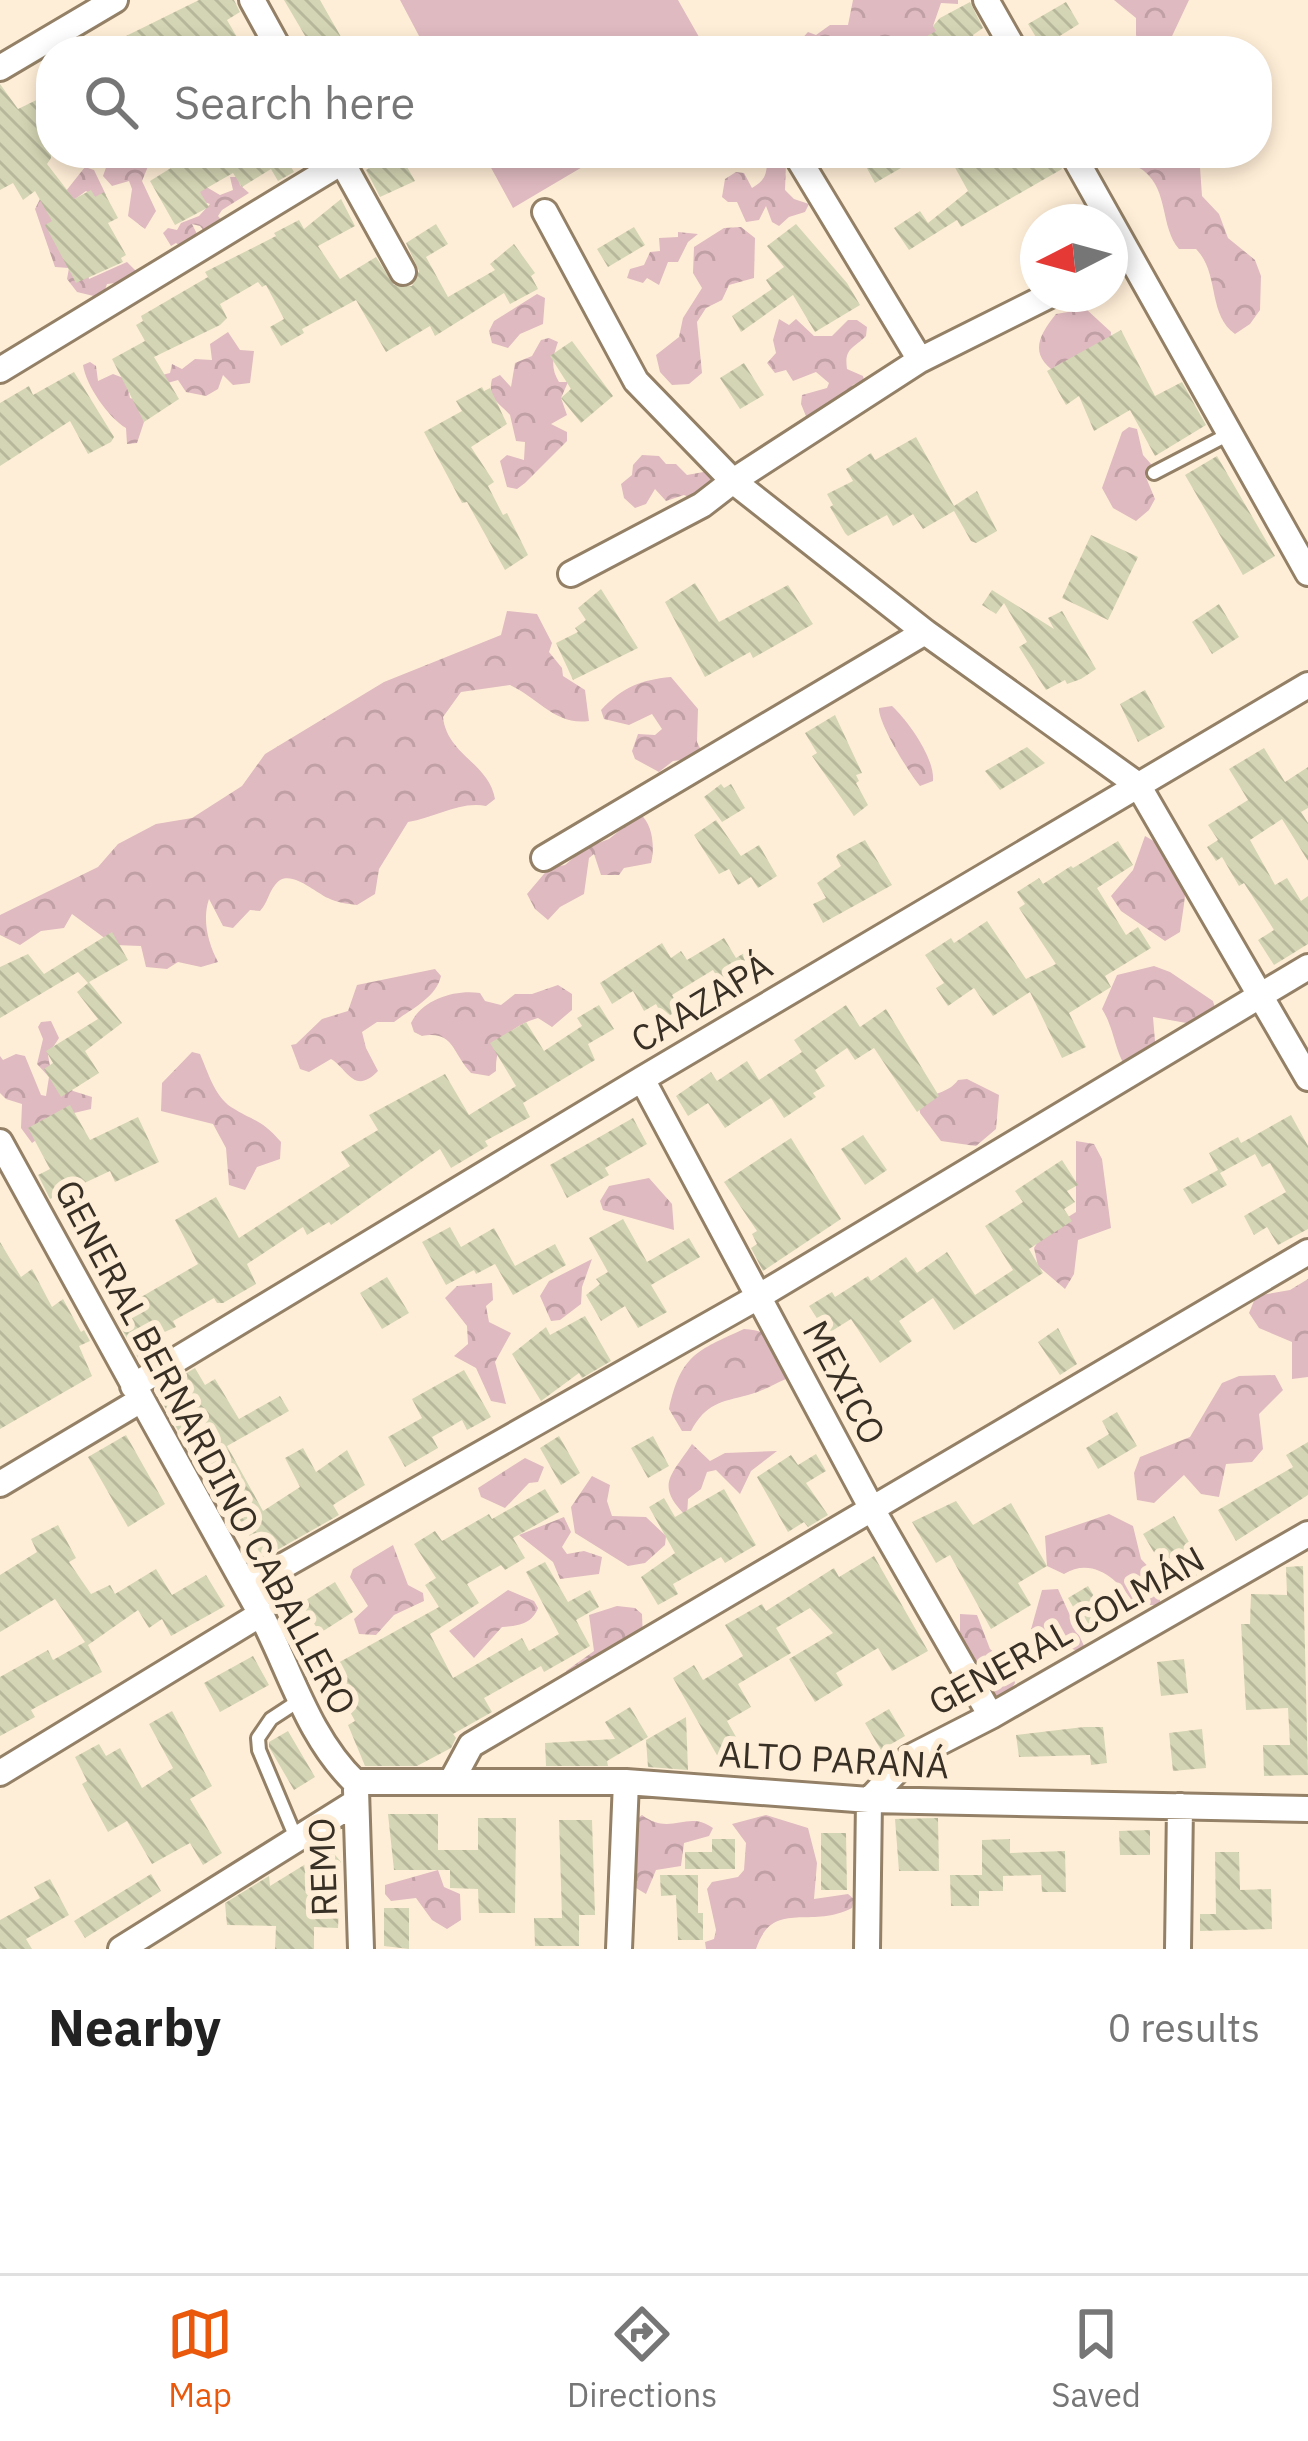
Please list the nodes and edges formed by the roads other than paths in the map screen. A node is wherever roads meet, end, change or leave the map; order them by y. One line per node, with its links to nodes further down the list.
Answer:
1 (115, 0): 4 (street)
2 (252, 0): 5 (street)
3 (986, 0): 6 (street)
4 (54, 36)
5 (272, 36)
6 (1006, 36)
7 (36, 47): 8 (street)
8 (0, 68)
9 (323, 168): 19 (street)
10 (345, 168): 15 (street)
11 (804, 168): 18 (street)
12 (1079, 168): 13 (street)
13 (1095, 204)
14 (544, 212): 22 (street)
15 (403, 272)
16 (1128, 273): 20 (street)
17 (1020, 310): 18 (street)
18 (920, 360): 22 (street)
19 (0, 370)
20 (1229, 434): 21 (lane); 23 (street)
21 (1154, 473)
22 (733, 481): 24 (street); 25 (street)
23 (1308, 573)
24 (571, 574)
25 (925, 632): 27 (street); 28 (street)
26 (1308, 685): 27 (street, CAAZAPÁ)
27 (1138, 785): 30 (street); 32 (street, CAAZAPÁ)
28 (544, 858)
29 (1308, 968): 30 (street)
30 (1261, 994): 31 (street); 37 (street)
31 (1308, 1078)
32 (642, 1079): 37 (street, MEXICO); 38 (street, CAAZAPÁ)
33 (0, 1142): 34 (street, GENERAL BERNARDINO CABALLERO)
34 (22, 1184): 35 (street); 38 (street, GENERAL BERNARDINO CABALLERO)
35 (0, 1197)
36 (1308, 1252): 40 (street)
37 (758, 1298): 40 (street, MEXICO); 42 (street)
38 (137, 1393): 39 (street, CAAZAPÁ); 42 (street, GENERAL BERNARDINO CABALLERO)
39 (0, 1484)
40 (872, 1509): 45 (street, MEXICO); 47 (street)
41 (1308, 1534): 45 (street, GENERAL COLMÁN)
42 (246, 1587): 43 (street, GENERAL BERNARDINO CABALLERO)
43 (261, 1614): 44 (street, GENERAL BERNARDINO CABALLERO); 46 (street)
44 (300, 1700): 49 (street, GENERAL BERNARDINO CABALLERO); 53 (lane)
45 (991, 1716): 50 (street, GENERAL COLMÁN)
46 (0, 1773)
47 (451, 1782): 48 (street, ALTO PARANÁ); 49 (street, ALTO PARANÁ)
48 (626, 1782): 50 (street, ALTO PARANÁ); 56 (street)
49 (356, 1792): 53 (street); 55 (street, REMO)
50 (869, 1800): 51 (street, ALTO PARANÁ); 57 (street)
51 (1180, 1806): 52 (street, ALTO PARANÁ); 58 (street)
52 (1308, 1809)
53 (296, 1838): 54 (street)
54 (121, 1949)
55 (361, 1949)
56 (619, 1949)
57 (866, 1949)
58 (1178, 1949)

